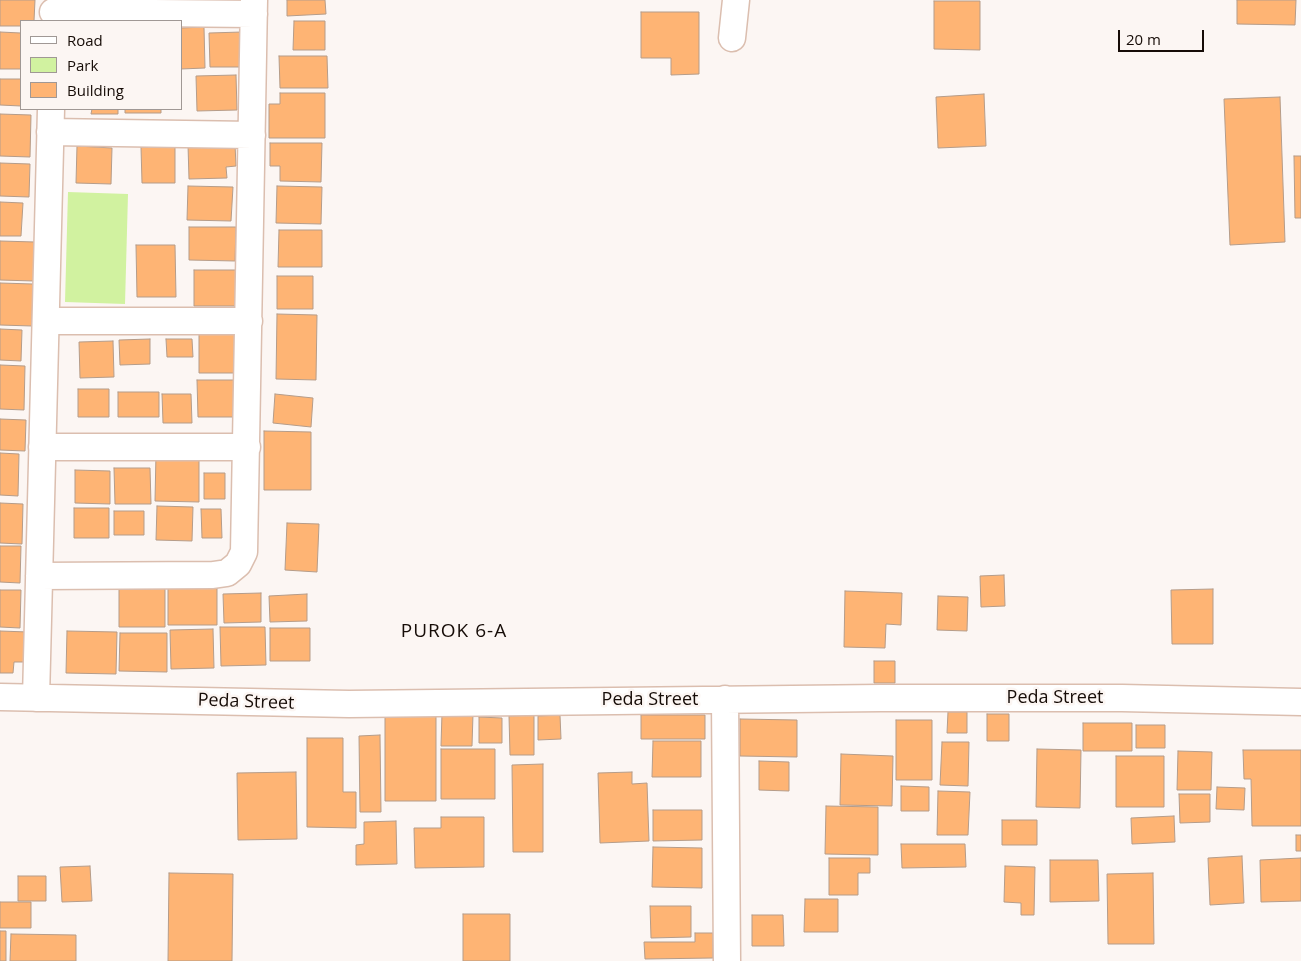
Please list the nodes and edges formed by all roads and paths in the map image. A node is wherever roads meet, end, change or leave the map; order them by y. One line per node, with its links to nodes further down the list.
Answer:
1 (736, 0): 4 (street)
2 (254, 7): 3 (street); 6 (street)
3 (53, 11)
4 (732, 38)
5 (51, 120): 6 (street); 7 (street)
6 (252, 135): 8 (street)
7 (46, 321): 8 (street); 9 (street)
8 (249, 322): 10 (street)
9 (42, 447): 10 (street); 11 (street)
10 (246, 447): 11 (street)
11 (39, 576): 13 (street)
12 (0, 697): 13 (street, Peda Street)
13 (36, 698): 14 (street, Peda Street)
14 (725, 699): 15 (street, Peda Street); 16 (street)
15 (1301, 702)
16 (727, 961)

